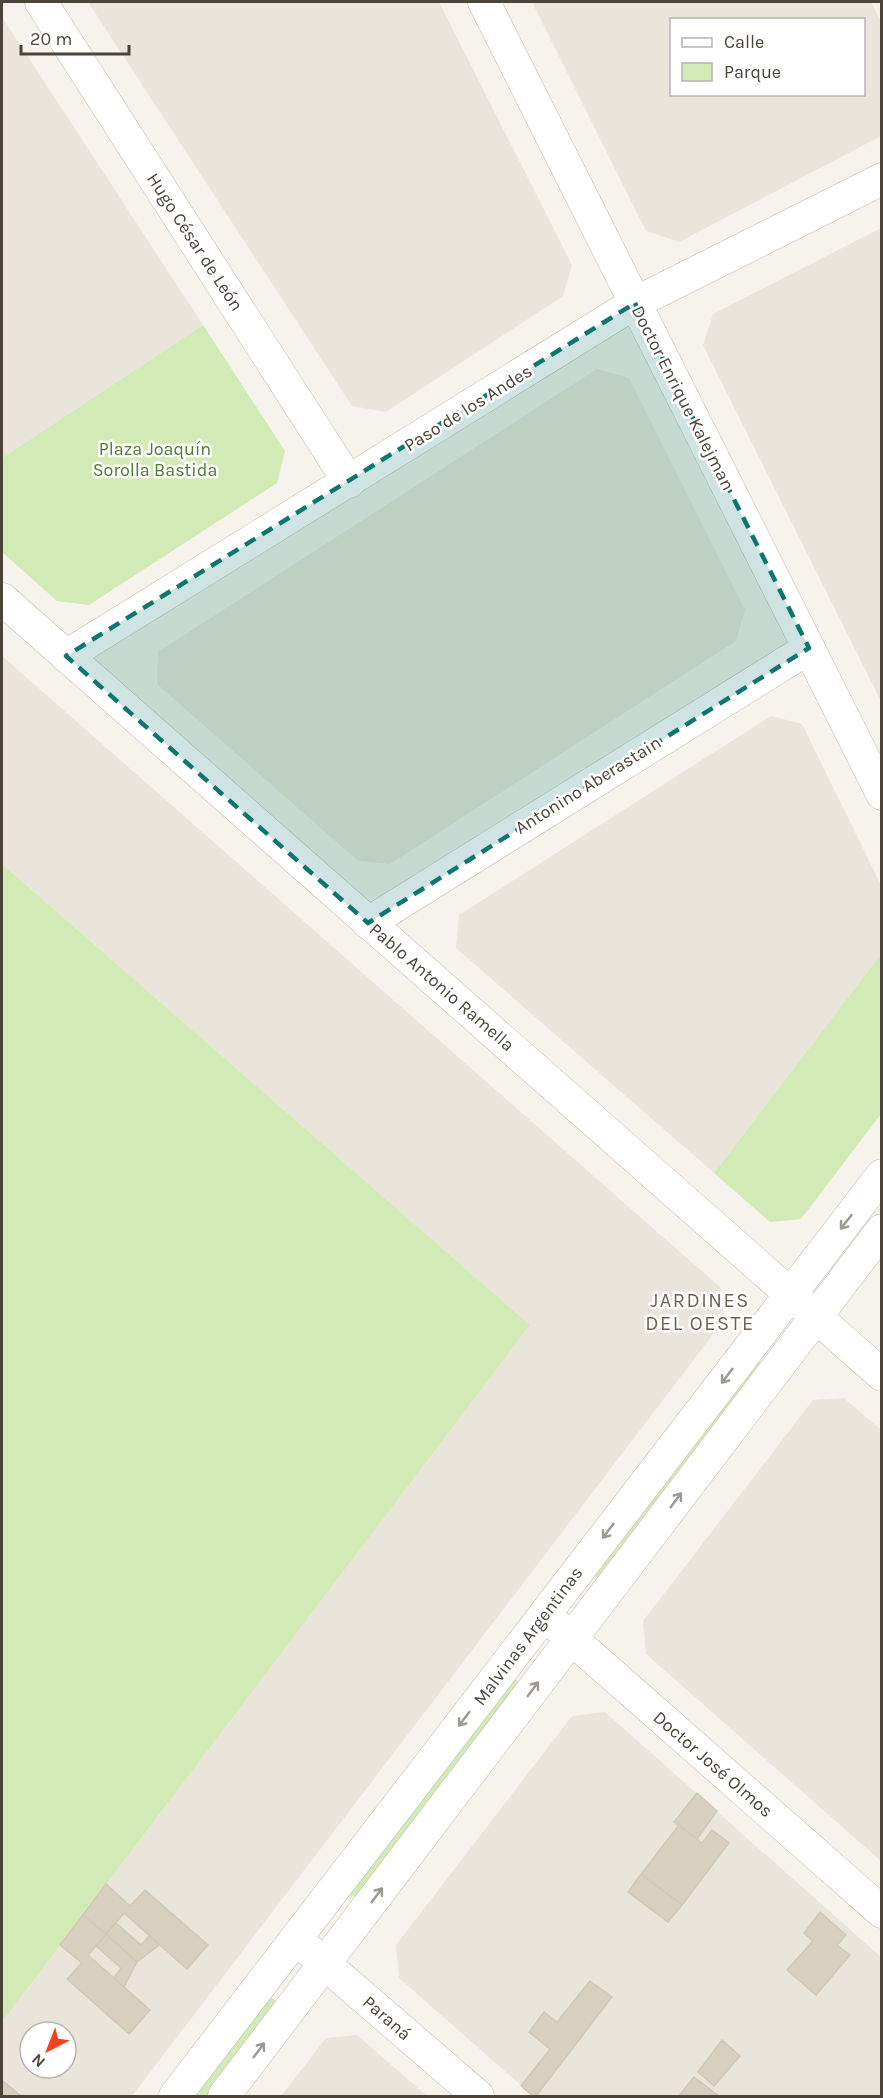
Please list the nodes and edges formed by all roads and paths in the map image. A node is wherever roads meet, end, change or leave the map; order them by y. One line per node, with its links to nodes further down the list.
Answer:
1 (41, 2): 5 (street, Hugo César de León)
2 (484, 2): 4 (street, Doctor Enrique Kalejman)
3 (882, 179): 4 (street, Paso de los Andes)
4 (635, 303): 5 (street, Paso de los Andes); 7 (street, Doctor Enrique Kalejman)
5 (349, 482): 8 (street, Paso de los Andes)
6 (2, 599): 8 (street, Pablo Antonio Ramella)
7 (809, 648): 9 (street, Doctor Enrique Kalejman); 10 (street, Antonino Aberastain)
8 (66, 656): 10 (street, Pablo Antonio Ramella)
9 (882, 794)
10 (368, 923): 13 (street, Pablo Antonio Ramella)
11 (882, 1175): 13 (street, Malvinas Argentinas, one-way to 13)
12 (882, 1230): 14 (street, Malvinas Argentinas)
13 (790, 1294): 14 (street, Pablo Antonio Ramella); 16 (street, Malvinas Argentinas, one-way to 16)
14 (815, 1317): 15 (street, Pablo Antonio Ramella); 17 (street, Malvinas Argentinas, one-way to 14)
15 (882, 1376)
16 (544, 1614): 17 (street, Doctor José Olmos); 19 (street, Malvinas Argentinas, one-way to 19)
17 (571, 1639): 18 (street, Doctor José Olmos); 20 (street, Malvinas Argentinas, one-way to 17)
18 (882, 1912)
19 (296, 1938): 20 (street, Paraná); 21 (street, Malvinas Argentinas)
20 (325, 1964): 22 (street, Malvinas Argentinas, one-way to 20); 23 (street, Paraná)
21 (175, 2097)
22 (224, 2097)
23 (478, 2097)

